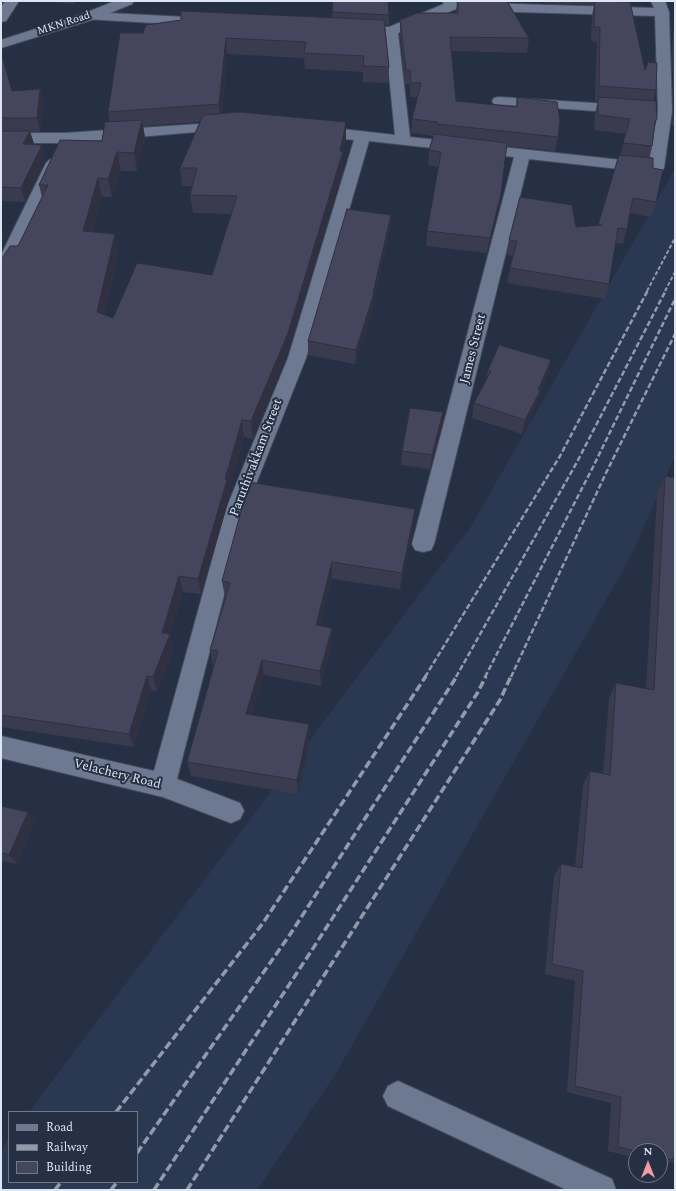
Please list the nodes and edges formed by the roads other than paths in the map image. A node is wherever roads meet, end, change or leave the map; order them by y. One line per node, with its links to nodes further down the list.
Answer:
1 (12, 1): 6 (street)
2 (127, 1): 5 (street, MKN Road)
3 (450, 4): 4 (street); 9 (street)
4 (660, 6): 12 (street)
5 (90, 16): 7 (street); 10 (street, MKN Road)
6 (1, 18)
7 (217, 22)
8 (343, 28): 9 (street)
9 (391, 31): 18 (street)
10 (1, 44)
11 (499, 101): 12 (street)
12 (664, 111): 19 (street)
13 (241, 124): 17 (street)
14 (302, 130): 15 (street)
15 (363, 135): 18 (street); 23 (street, Paruthivakkam Street)
16 (1, 138): 17 (street)
17 (66, 138): 20 (street)
18 (403, 141): 19 (street)
19 (523, 154): 21 (street, James Street)
20 (1, 273)
21 (423, 544)
22 (1, 747): 23 (street, Velachery Road)
23 (163, 785): 24 (street, Velachery Road)
24 (231, 811)
25 (398, 1096): 26 (street)
26 (601, 1190)

